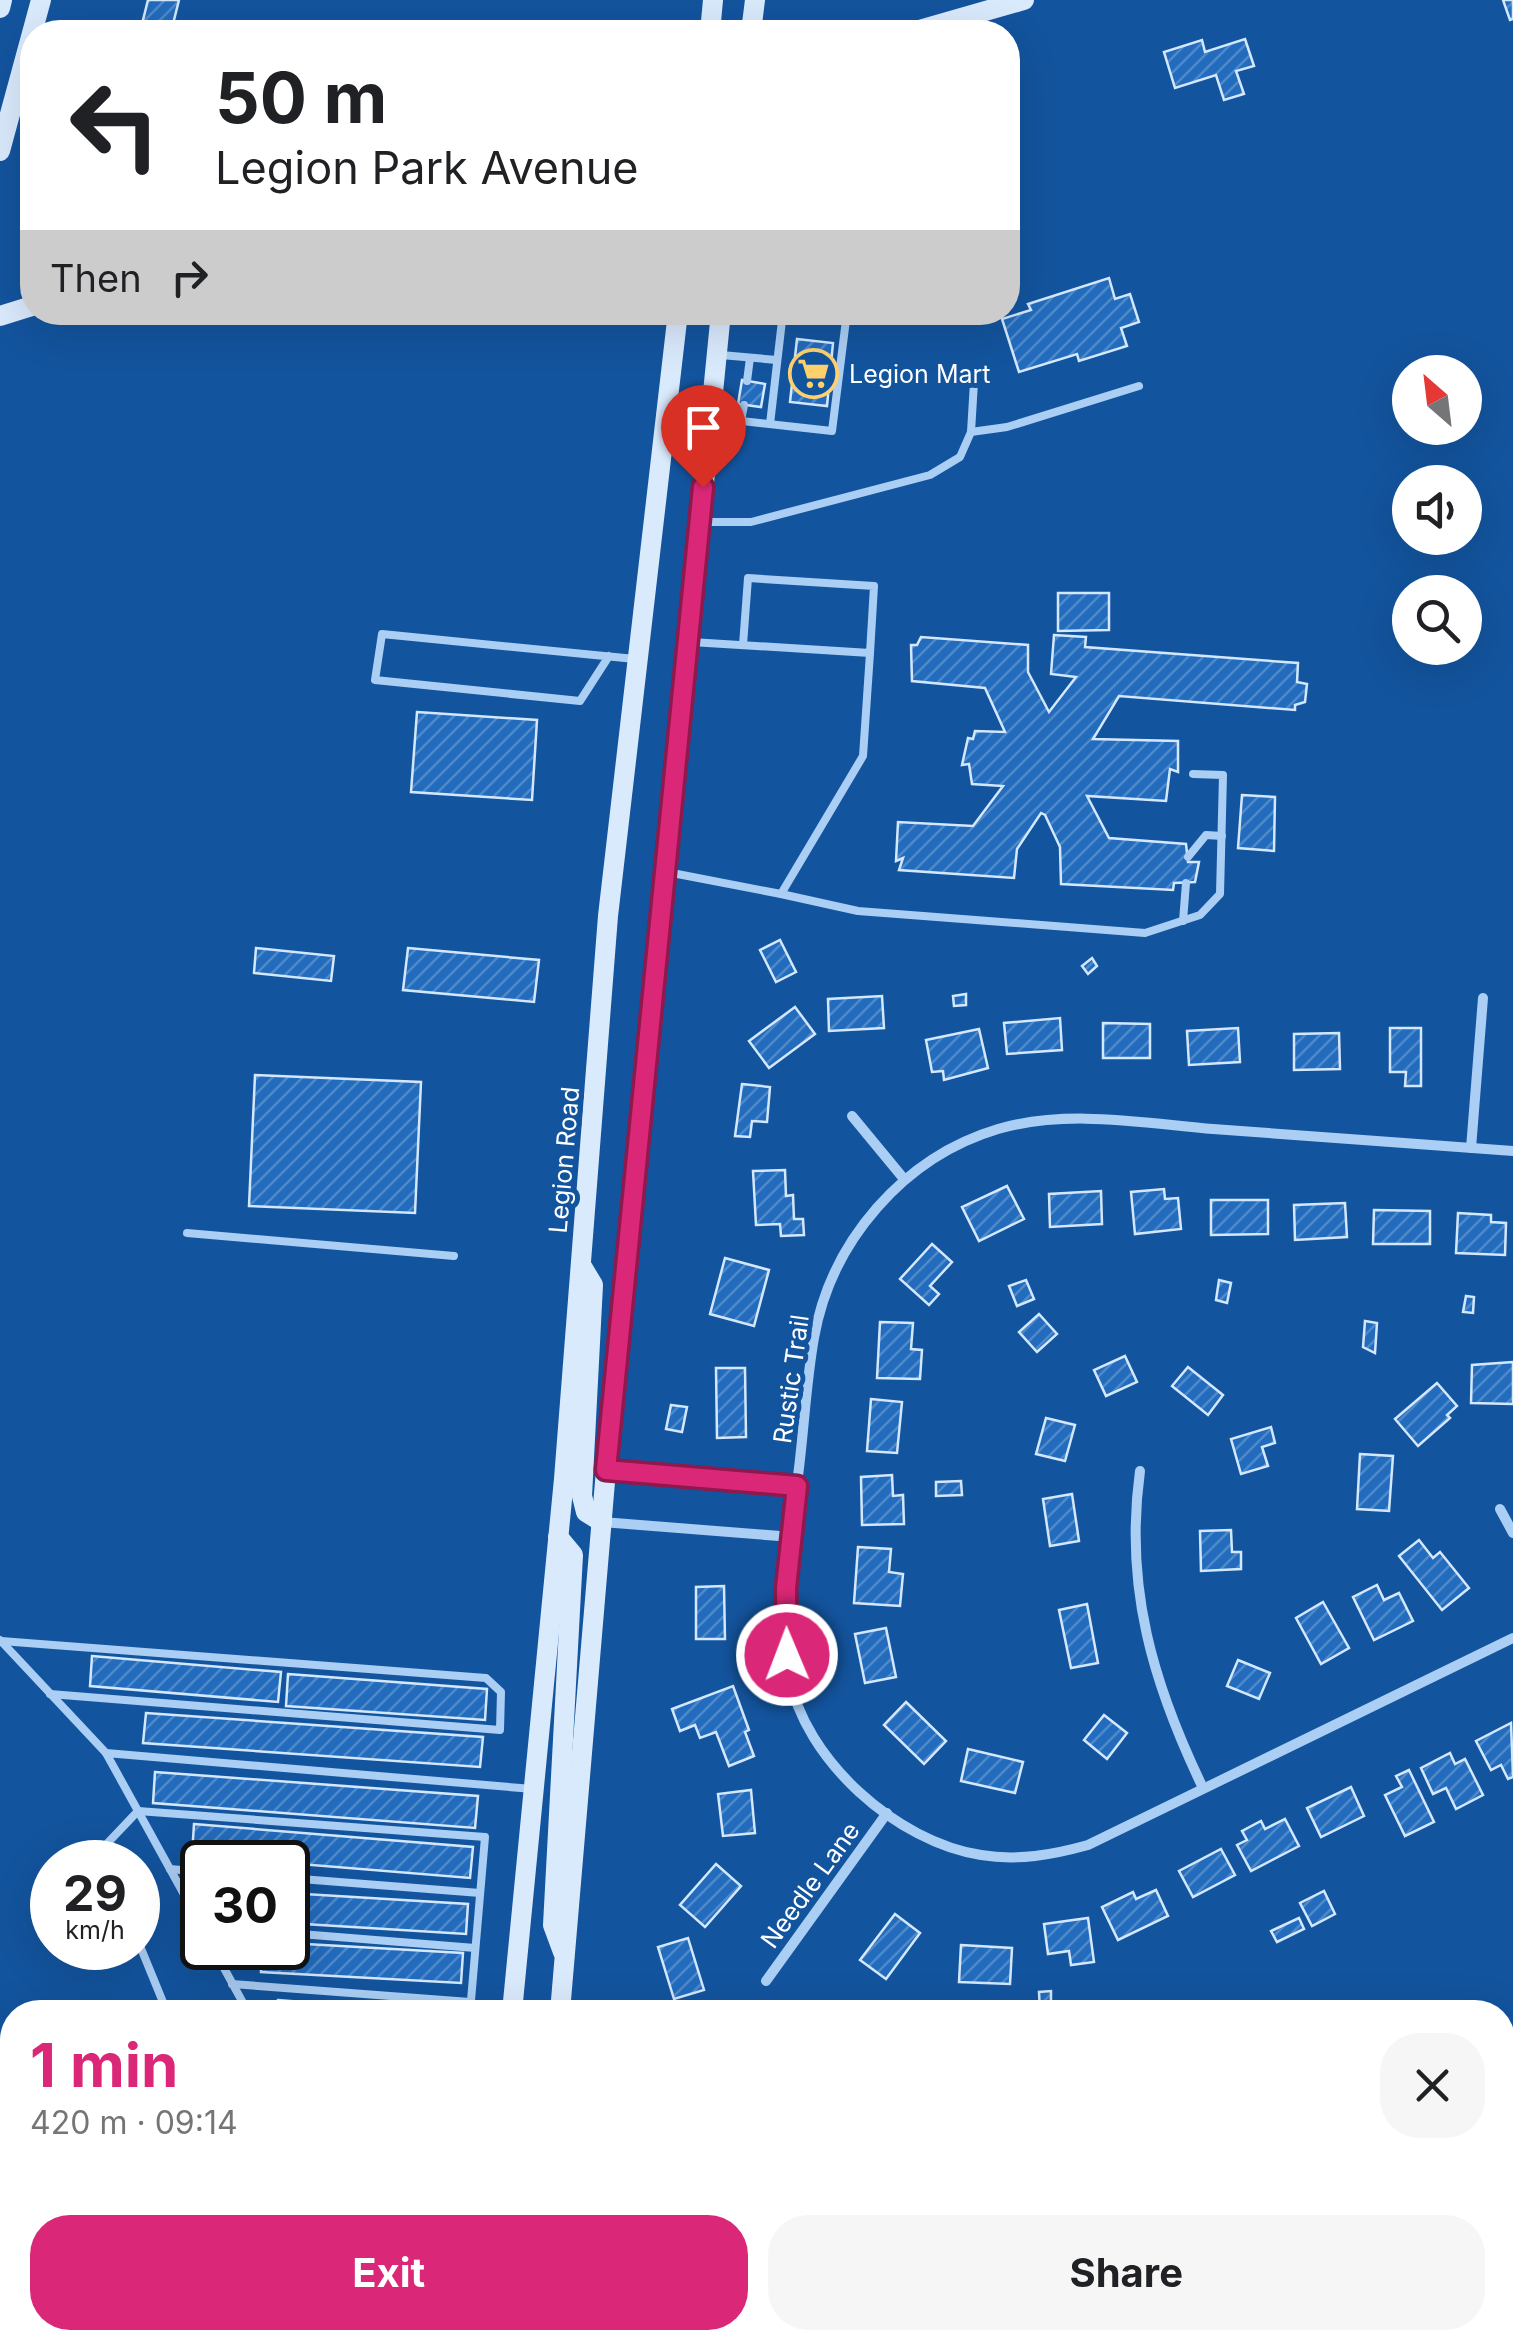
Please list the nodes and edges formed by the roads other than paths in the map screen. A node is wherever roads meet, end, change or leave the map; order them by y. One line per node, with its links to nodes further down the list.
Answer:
1 (2, 0): 3 (main road)
2 (1024, 0): 4 (main road)
3 (0, 8)
4 (954, 20)
5 (20, 77): 6 (main road)
6 (0, 151)
7 (677, 325): 27 (main road, Legion Road)
8 (719, 325): 11 (main road)
9 (782, 325): 13 (lane)
10 (845, 325): 20 (lane)
11 (716, 354): 12 (lane); 18 (main road)
12 (750, 358): 13 (lane); 14 (lane)
13 (778, 360): 20 (lane)
14 (747, 381)
15 (974, 382): 21 (lane)
16 (1139, 386): 21 (lane)
17 (744, 405): 19 (lane)
18 (710, 417): 19 (lane); 22 (main road)
19 (742, 421): 20 (lane)
20 (770, 424)
21 (971, 432): 22 (lane)
22 (700, 522): 23 (main road)
23 (687, 642): 24 (lane); 31 (main road)
24 (743, 646): 25 (lane); 25 (lane)
25 (870, 653): 33 (lane)
26 (609, 656): 26 (lane); 27 (lane)
27 (638, 659): 42 (main road, Legion Road)
28 (1193, 774): 29 (lane)
29 (1222, 836): 30 (lane); 34 (lane)
30 (1188, 857)
31 (664, 872): 33 (lane); 43 (main road)
32 (1186, 882): 34 (lane)
33 (781, 894): 34 (lane)
34 (1183, 921)
35 (1483, 998): 37 (street)
36 (852, 1116): 39 (street)
37 (1471, 1148): 38 (street, Rustic Trail); 39 (street, Rustic Trail)
38 (1513, 1151)
39 (904, 1180): 45 (street, Rustic Trail)
40 (187, 1232): 41 (lane)
41 (454, 1256)
42 (581, 1265): 47 (main road); 49 (main road, Legion Road)
43 (606, 1470): 45 (street); 47 (main road)
44 (1140, 1471): 55 (street)
45 (797, 1486): 50 (street, Rustic Trail)
46 (1500, 1509): 48 (street)
47 (602, 1522): 50 (street); 67 (main road)
48 (1513, 1533)
49 (558, 1537): 56 (main road, Legion Road); 67 (main road)
50 (792, 1537): 58 (street, Rustic Trail)
51 (1513, 1638): 55 (street, Rustic Trail)
52 (0, 1640): 53 (lane); 53 (lane)
53 (50, 1694): 54 (lane)
54 (106, 1753): 56 (lane); 57 (lane)
55 (1203, 1788): 58 (street, Rustic Trail)
56 (534, 1789): 76 (main road, Legion Road)
57 (138, 1812): 59 (lane); 60 (lane); 64 (lane)
58 (887, 1813): 70 (street, Needle Lane)
59 (111, 1840)
60 (170, 1869): 61 (lane); 63 (lane)
61 (180, 1870)
62 (310, 1880): 64 (lane)
63 (180, 1887)
64 (480, 1893): 66 (lane)
65 (310, 1936): 66 (lane)
66 (475, 1948): 75 (lane)
67 (565, 1959): 77 (main road)
68 (150, 1970): 72 (lane)
69 (225, 1970): 71 (lane)
70 (766, 1981)
71 (232, 1984): 73 (lane); 74 (lane)
72 (162, 2000)
73 (241, 2000)
74 (444, 2000)
75 (470, 2000)
76 (513, 2000)
77 (561, 2000)

